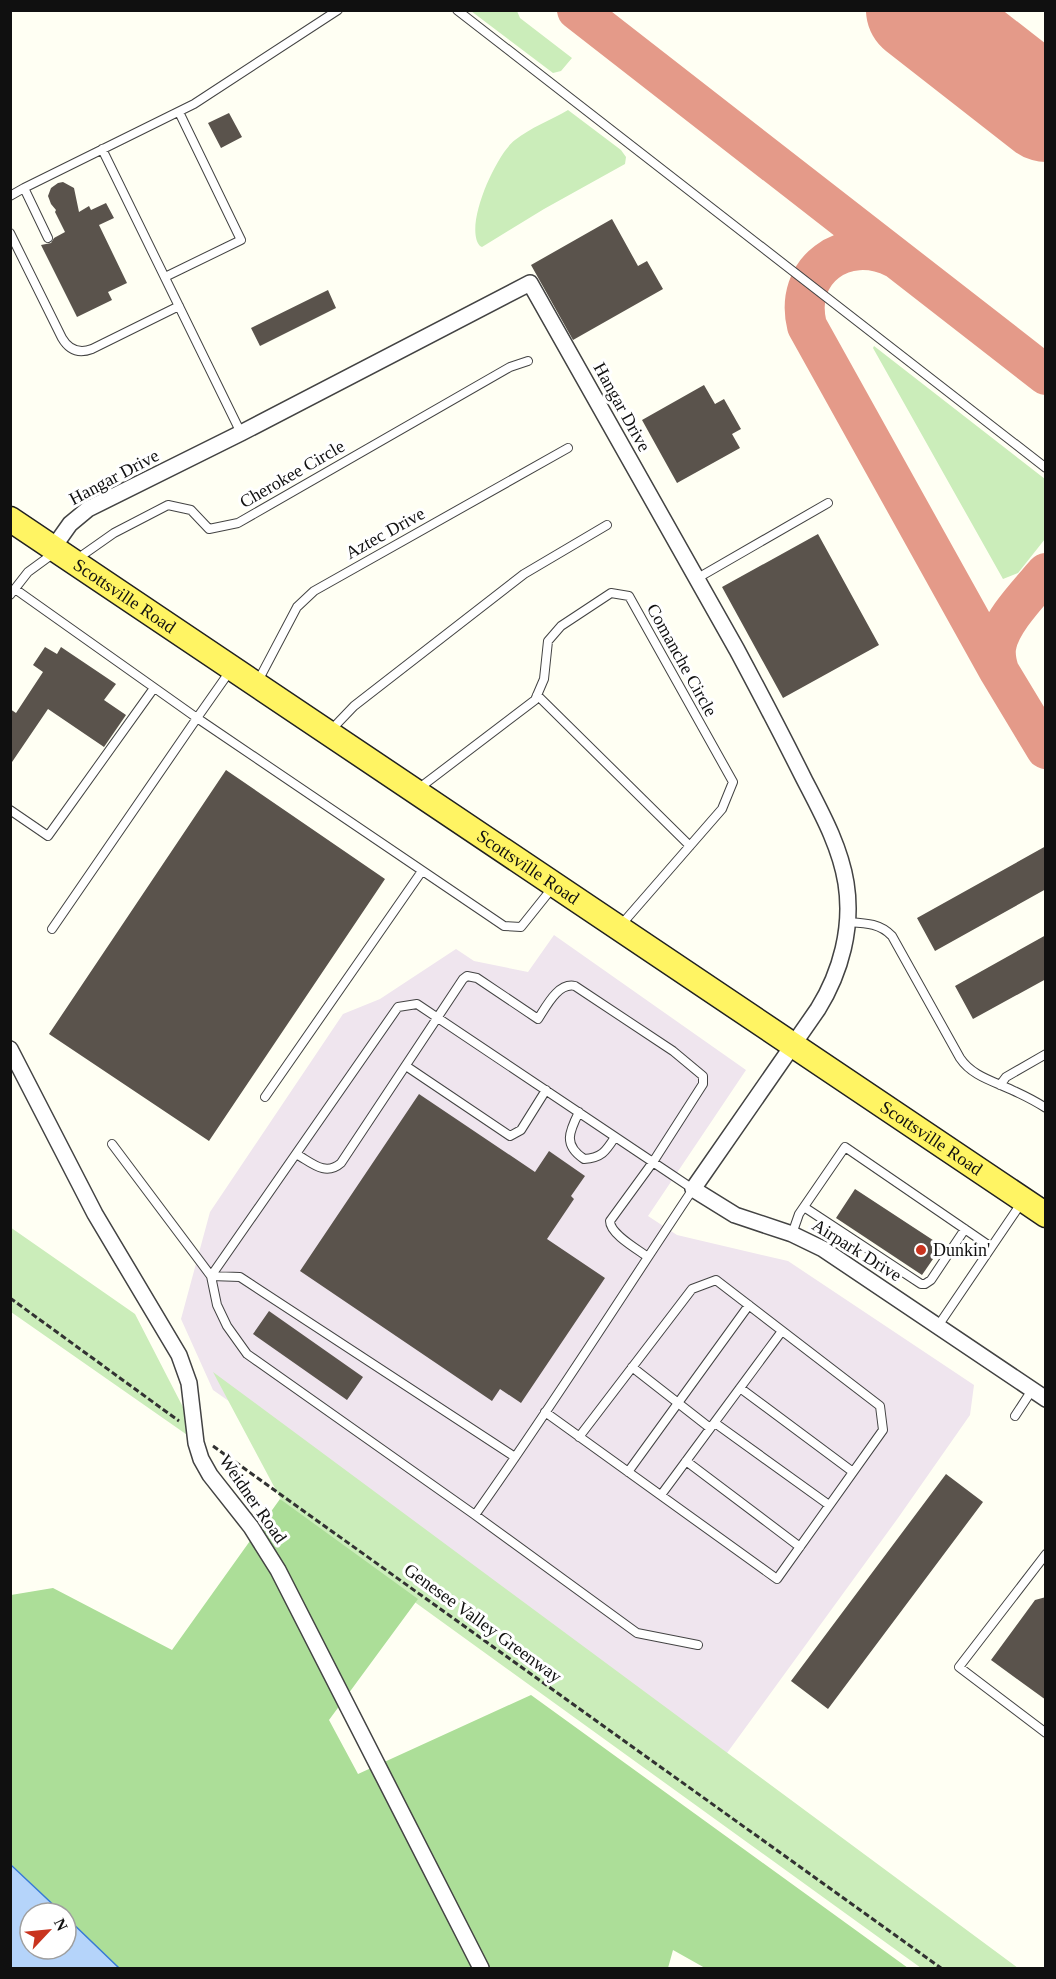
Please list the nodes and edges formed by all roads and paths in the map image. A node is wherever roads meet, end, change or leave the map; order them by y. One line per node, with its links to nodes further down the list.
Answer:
1 (338, 10): 3 (lane)
2 (457, 10): 14 (lane)
3 (179, 112): 4 (lane); 9 (lane)
4 (102, 149): 5 (lane); 9 (lane)
5 (24, 188): 6 (lane); 8 (lane)
6 (10, 196)
7 (10, 233): 10 (lane)
8 (48, 238)
9 (165, 277): 10 (lane)
10 (179, 306): 12 (lane)
11 (528, 361): 18 (lane, Cherokee Circle)
12 (241, 433): 18 (street, Hangar Drive); 19 (street, Hangar Drive)
13 (568, 448): 22 (lane, Aztec Drive)
14 (1046, 468)
15 (828, 503): 19 (lane)
16 (10, 519): 18 (main road, Scottsville Road)
17 (607, 525): 26 (lane)
18 (62, 554): 20 (lane); 21 (main road, Scottsville Road)
19 (696, 579): 32 (street, Hangar Drive)
20 (13, 592): 23 (lane)
21 (232, 668): 22 (main road, Scottsville Road); 25 (lane)
22 (256, 685): 26 (main road, Scottsville Road)
23 (154, 688): 25 (lane); 28 (lane)
24 (537, 696): 27 (lane); 29 (lane); 29 (lane, Comanche Circle)
25 (197, 718): 30 (lane); 34 (lane)
26 (328, 733): 27 (main road, Scottsville Road)
27 (415, 792): 31 (main road, Scottsville Road)
28 (10, 810)
29 (690, 846): 33 (lane, Comanche Circle)
30 (422, 871): 31 (lane); 42 (lane)
31 (554, 885): 33 (main road, Scottsville Road)
32 (847, 922): 36 (street, Hangar Drive); 40 (lane)
33 (618, 928): 36 (main road, Scottsville Road)
34 (52, 929)
35 (437, 1018): 39 (lane); 41 (lane); 47 (lane); 48 (lane)
36 (792, 1046): 49 (street); 50 (main road, Scottsville Road)
37 (10, 1049): 70 (street, Weidner Road)
38 (1046, 1054): 40 (lane)
39 (406, 1066): 41 (lane); 47 (lane)
40 (1000, 1085): 43 (lane)
41 (546, 1090): 44 (lane)
42 (265, 1097)
43 (1046, 1108)
44 (579, 1112): 45 (lane); 45 (lane)
45 (615, 1137): 48 (lane)
46 (112, 1144): 57 (lane)
47 (296, 1154): 57 (lane)
48 (653, 1162): 49 (lane); 56 (lane)
49 (693, 1189): 54 (street, Airpark Drive); 56 (lane)
50 (1023, 1200): 52 (main road, Scottsville Road); 55 (lane)
51 (804, 1206): 53 (lane); 53 (lane); 54 (lane)
52 (1046, 1215)
53 (964, 1229): 55 (lane)
54 (792, 1233): 60 (street, Airpark Drive)
55 (991, 1247): 60 (lane)
56 (648, 1257): 67 (lane)
57 (211, 1276): 72 (lane); 78 (lane)
58 (10, 1298): 70 (path, Genesee Valley Greenway)
59 (748, 1305): 61 (lane); 62 (lane); 66 (lane)
60 (938, 1326): 64 (street, Airpark Drive)
61 (782, 1331): 63 (lane); 75 (lane)
62 (632, 1367): 66 (lane); 71 (lane)
63 (740, 1388): 69 (lane); 75 (lane)
64 (1032, 1390): 65 (street, Airpark Drive); 68 (lane)
65 (1046, 1398)
66 (678, 1404): 69 (lane); 74 (lane)
67 (545, 1412): 71 (lane); 72 (lane)
68 (1015, 1416)
69 (712, 1426): 73 (lane); 77 (lane)
70 (194, 1432): 83 (street, Weidner Road); 84 (path, Genesee Valley Greenway)
71 (579, 1437): 74 (lane)
72 (515, 1457): 78 (lane)
73 (686, 1461): 76 (lane); 79 (lane)
74 (628, 1472): 76 (lane)
75 (853, 1472): 77 (lane)
76 (661, 1496): 79 (lane)
77 (829, 1505): 79 (lane)
78 (475, 1515): 81 (lane)
79 (800, 1547)
80 (1046, 1554): 82 (lane)
81 (698, 1645)
82 (1045, 1733)
83 (481, 1968)
84 (941, 1968)

